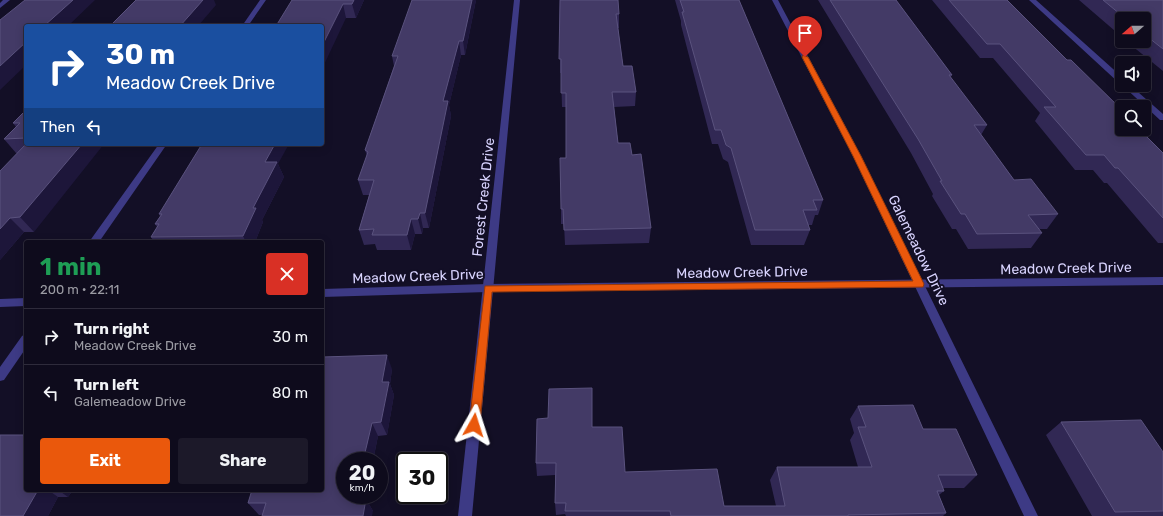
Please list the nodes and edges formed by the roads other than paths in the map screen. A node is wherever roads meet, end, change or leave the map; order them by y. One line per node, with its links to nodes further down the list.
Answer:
1 (7, 0): 6 (street)
2 (263, 0): 7 (street)
3 (517, 0): 15 (street, Forest Creek Drive)
4 (775, 0): 14 (street, Galemeadow Drive)
5 (1032, 0): 8 (street)
6 (0, 6)
7 (246, 24)
8 (1115, 75)
9 (1134, 92): 10 (street)
10 (1163, 118)
11 (162, 146): 12 (street)
12 (95, 240)
13 (1163, 280): 14 (street, Meadow Creek Drive)
14 (920, 284): 15 (street, Meadow Creek Drive); 22 (street, Galemeadow Drive)
15 (488, 288): 16 (street, Meadow Creek Drive); 21 (street, Forest Creek Drive)
16 (324, 293)
17 (24, 302): 18 (street)
18 (0, 303)
19 (24, 342): 20 (street)
20 (0, 376)
21 (465, 516)
22 (1031, 516)

